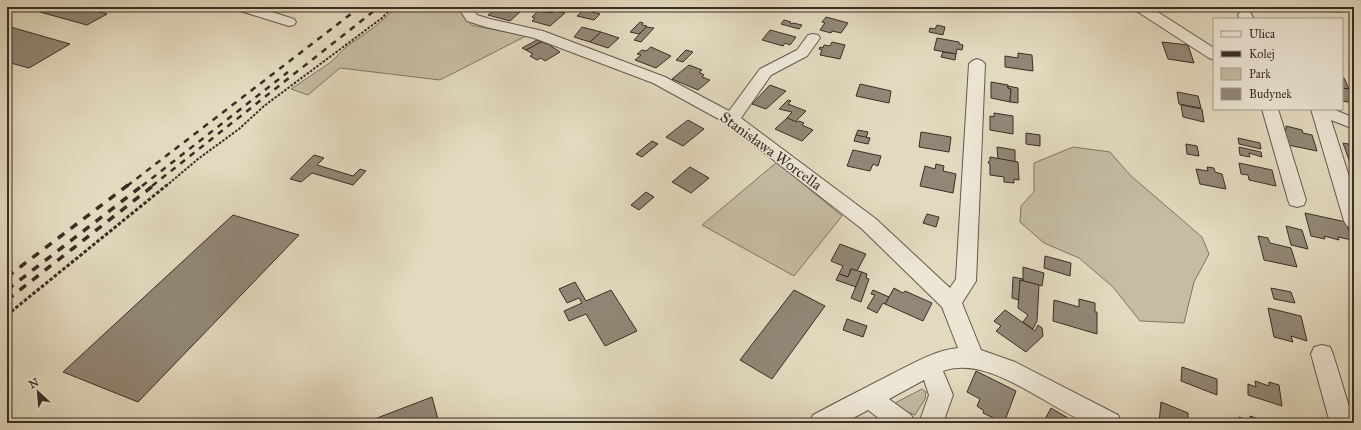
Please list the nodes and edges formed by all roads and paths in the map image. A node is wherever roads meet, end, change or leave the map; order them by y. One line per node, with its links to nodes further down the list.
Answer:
1 (242, 7): 5 (street)
2 (393, 7): 17 (path)
3 (465, 7): 12 (street, Stanisława Worcella)
4 (1140, 7): 7 (street)
5 (289, 22)
6 (813, 38): 12 (street)
7 (1213, 54)
8 (977, 64): 16 (street)
9 (1270, 110): 14 (street)
10 (1319, 110): 15 (street)
11 (1321, 110): 13 (street)
12 (732, 119): 16 (street, Stanisława Worcella)
13 (1354, 124)
14 (1298, 200)
15 (1354, 221)
16 (952, 302): 19 (street, Stanisława Worcella)
17 (7, 315)
18 (1322, 354): 26 (street)
19 (973, 358): 20 (street); 25 (street)
20 (930, 366): 21 (street); 24 (street)
21 (869, 397): 22 (street); 23 (street)
22 (821, 423)
23 (903, 423)
24 (932, 423)
25 (1110, 423)
26 (1342, 423)

